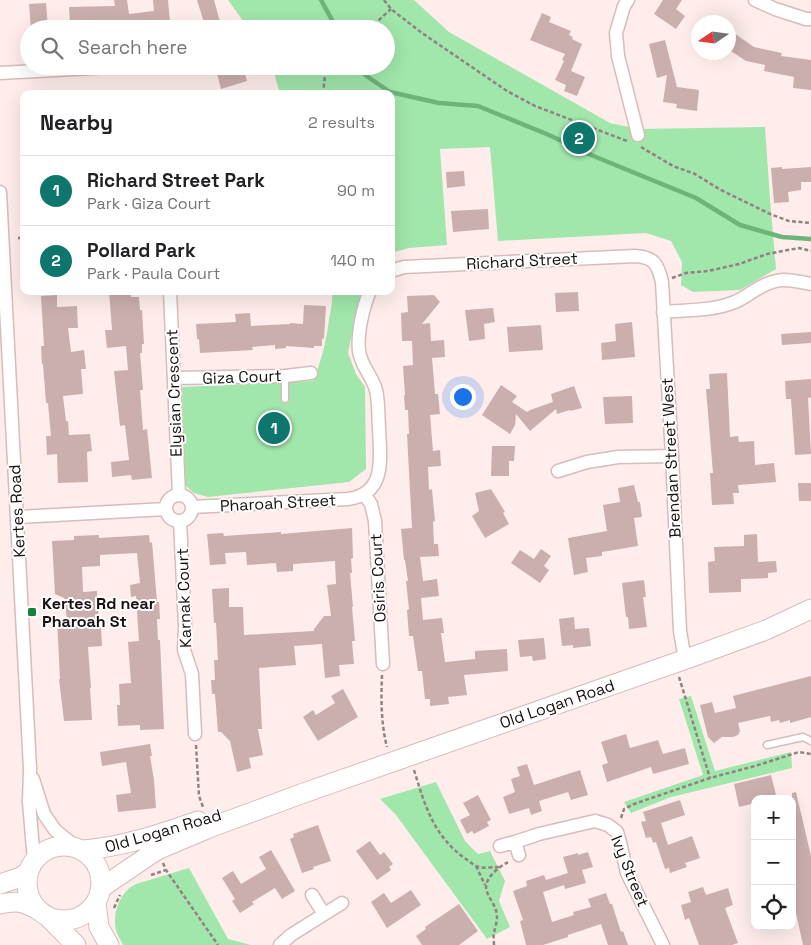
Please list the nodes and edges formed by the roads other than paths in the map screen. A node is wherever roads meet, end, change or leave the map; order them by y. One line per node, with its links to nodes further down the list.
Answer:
1 (628, 0): 6 (street)
2 (755, 0): 3 (street)
3 (811, 19)
4 (20, 72): 5 (street)
5 (0, 73)
6 (634, 140)
7 (0, 192): 14 (street, Kertes Road)
8 (651, 259): 9 (street, Richard Street); 13 (street, Brendan Street West)
9 (395, 269)
10 (811, 284): 13 (street)
11 (170, 295): 17 (street, Elysian Crescent)
12 (368, 295): 21 (street)
13 (663, 312): 19 (street, Brendan Street West)
14 (5, 364): 25 (street, Kertes Road)
15 (311, 373): 16 (street, Giza Court)
16 (285, 376): 17 (street, Giza Court); 18 (lane)
17 (174, 378): 22 (street, Elysian Crescent)
18 (285, 399)
19 (672, 456): 20 (street); 28 (street, Brendan Street West)
20 (558, 471)
21 (364, 494): 23 (street, Pharoah Street); 29 (street, Osiris Court)
22 (179, 495): 23 (street); 24 (street)
23 (192, 507): 26 (street)
24 (166, 509): 25 (street); 26 (street)
25 (18, 517): 33 (street, Kertes Road)
26 (180, 521): 30 (street, Karnak Court)
27 (811, 609): 28 (main road, Old Logan Road)
28 (685, 660): 34 (main road, Old Logan Road)
29 (383, 664)
30 (195, 734)
31 (811, 741): 32 (lane)
32 (768, 745)
33 (30, 769): 37 (street, Kertes Road); 39 (street, Kertes Road)
34 (301, 794): 37 (main road, Old Logan Road); 42 (main road, Old Logan Road)
35 (515, 842): 36 (street); 38 (street); 50 (street, Ivy Street)
36 (500, 846)
37 (80, 849): 39 (main road); 42 (main road)
38 (514, 858)
39 (31, 866): 40 (main road); 45 (main road)
40 (0, 884)
41 (312, 894): 46 (street)
42 (98, 896): 45 (main road); 48 (main road)
43 (342, 903): 46 (street)
44 (0, 904): 45 (main road)
45 (44, 914): 47 (main road)
46 (324, 914): 49 (street)
47 (76, 945)
48 (109, 945)
49 (280, 945)
50 (663, 945)

